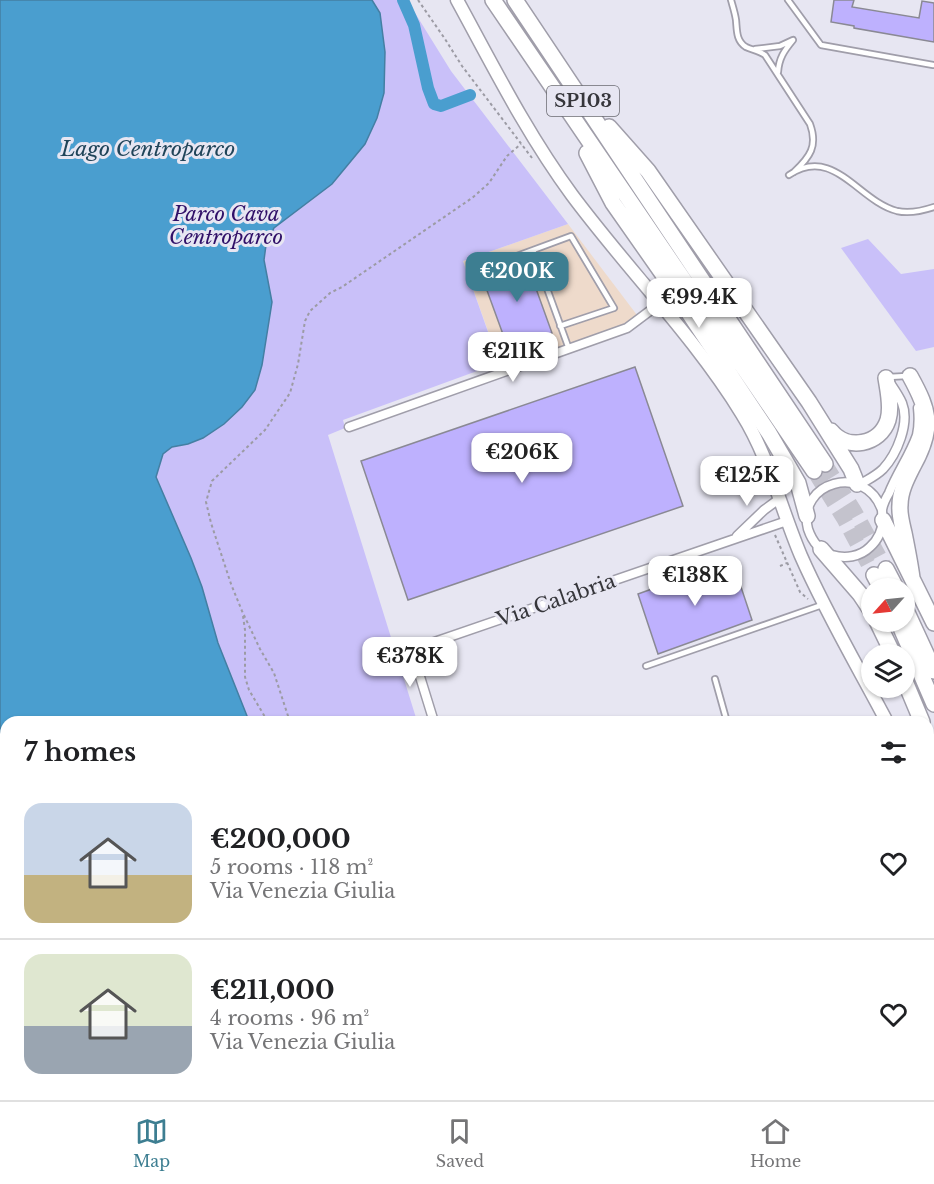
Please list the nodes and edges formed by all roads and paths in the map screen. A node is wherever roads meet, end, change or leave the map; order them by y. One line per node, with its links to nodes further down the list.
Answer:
1 (418, 0): 12 (path)
2 (457, 0): 17 (street)
3 (493, 0): 11 (highway, SP103)
4 (515, 0): 10 (highway, SP103)
5 (731, 0): 7 (lane)
6 (788, 0): 8 (lane)
7 (752, 49): 9 (lane); 9 (lane)
8 (933, 66)
9 (777, 73): 14 (lane)
10 (572, 84): 11 (highway, SP103); 22 (highway, SP103)
11 (557, 94): 27 (highway, SP103)
12 (521, 144): 13 (path); 39 (path)
13 (534, 161)
14 (934, 207)
15 (533, 250): 16 (lane); 18 (lane); 18 (lane)
16 (476, 271)
17 (659, 304): 19 (street); 25 (street)
18 (560, 326): 19 (lane)
19 (568, 349): 23 (street)
20 (910, 376): 21 (lane); 26 (street); 34 (highway)
21 (886, 378): 22 (highway, SP103); 24 (street)
22 (808, 402): 24 (highway, SP103)
23 (349, 427)
24 (858, 484): 26 (street); 27 (street)
25 (779, 499): 28 (street); 30 (street, Via Calabria)
26 (882, 515): 31 (street); 34 (highway)
27 (807, 516): 31 (street)
28 (787, 521): 29 (street, Via Calabria); 38 (street)
29 (771, 526): 30 (street, Via Calabria); 32 (path)
30 (735, 538): 50 (street, Via Calabria)
31 (821, 549): 36 (highway)
32 (787, 563): 33 (path); 37 (path)
33 (780, 566)
34 (912, 578)
35 (915, 584): 40 (highway)
36 (861, 596)
37 (811, 602)
38 (824, 604): 43 (lane); 52 (street)
39 (242, 611): 48 (path); 49 (path)
40 (934, 623)
41 (915, 630): 44 (highway)
42 (903, 632): 47 (highway)
43 (646, 666)
44 (934, 671)
45 (715, 679): 51 (lane)
46 (911, 698): 53 (highway)
47 (934, 704)
48 (264, 716)
49 (288, 716)
50 (432, 716)
51 (725, 716)
52 (884, 716)
53 (919, 716)

